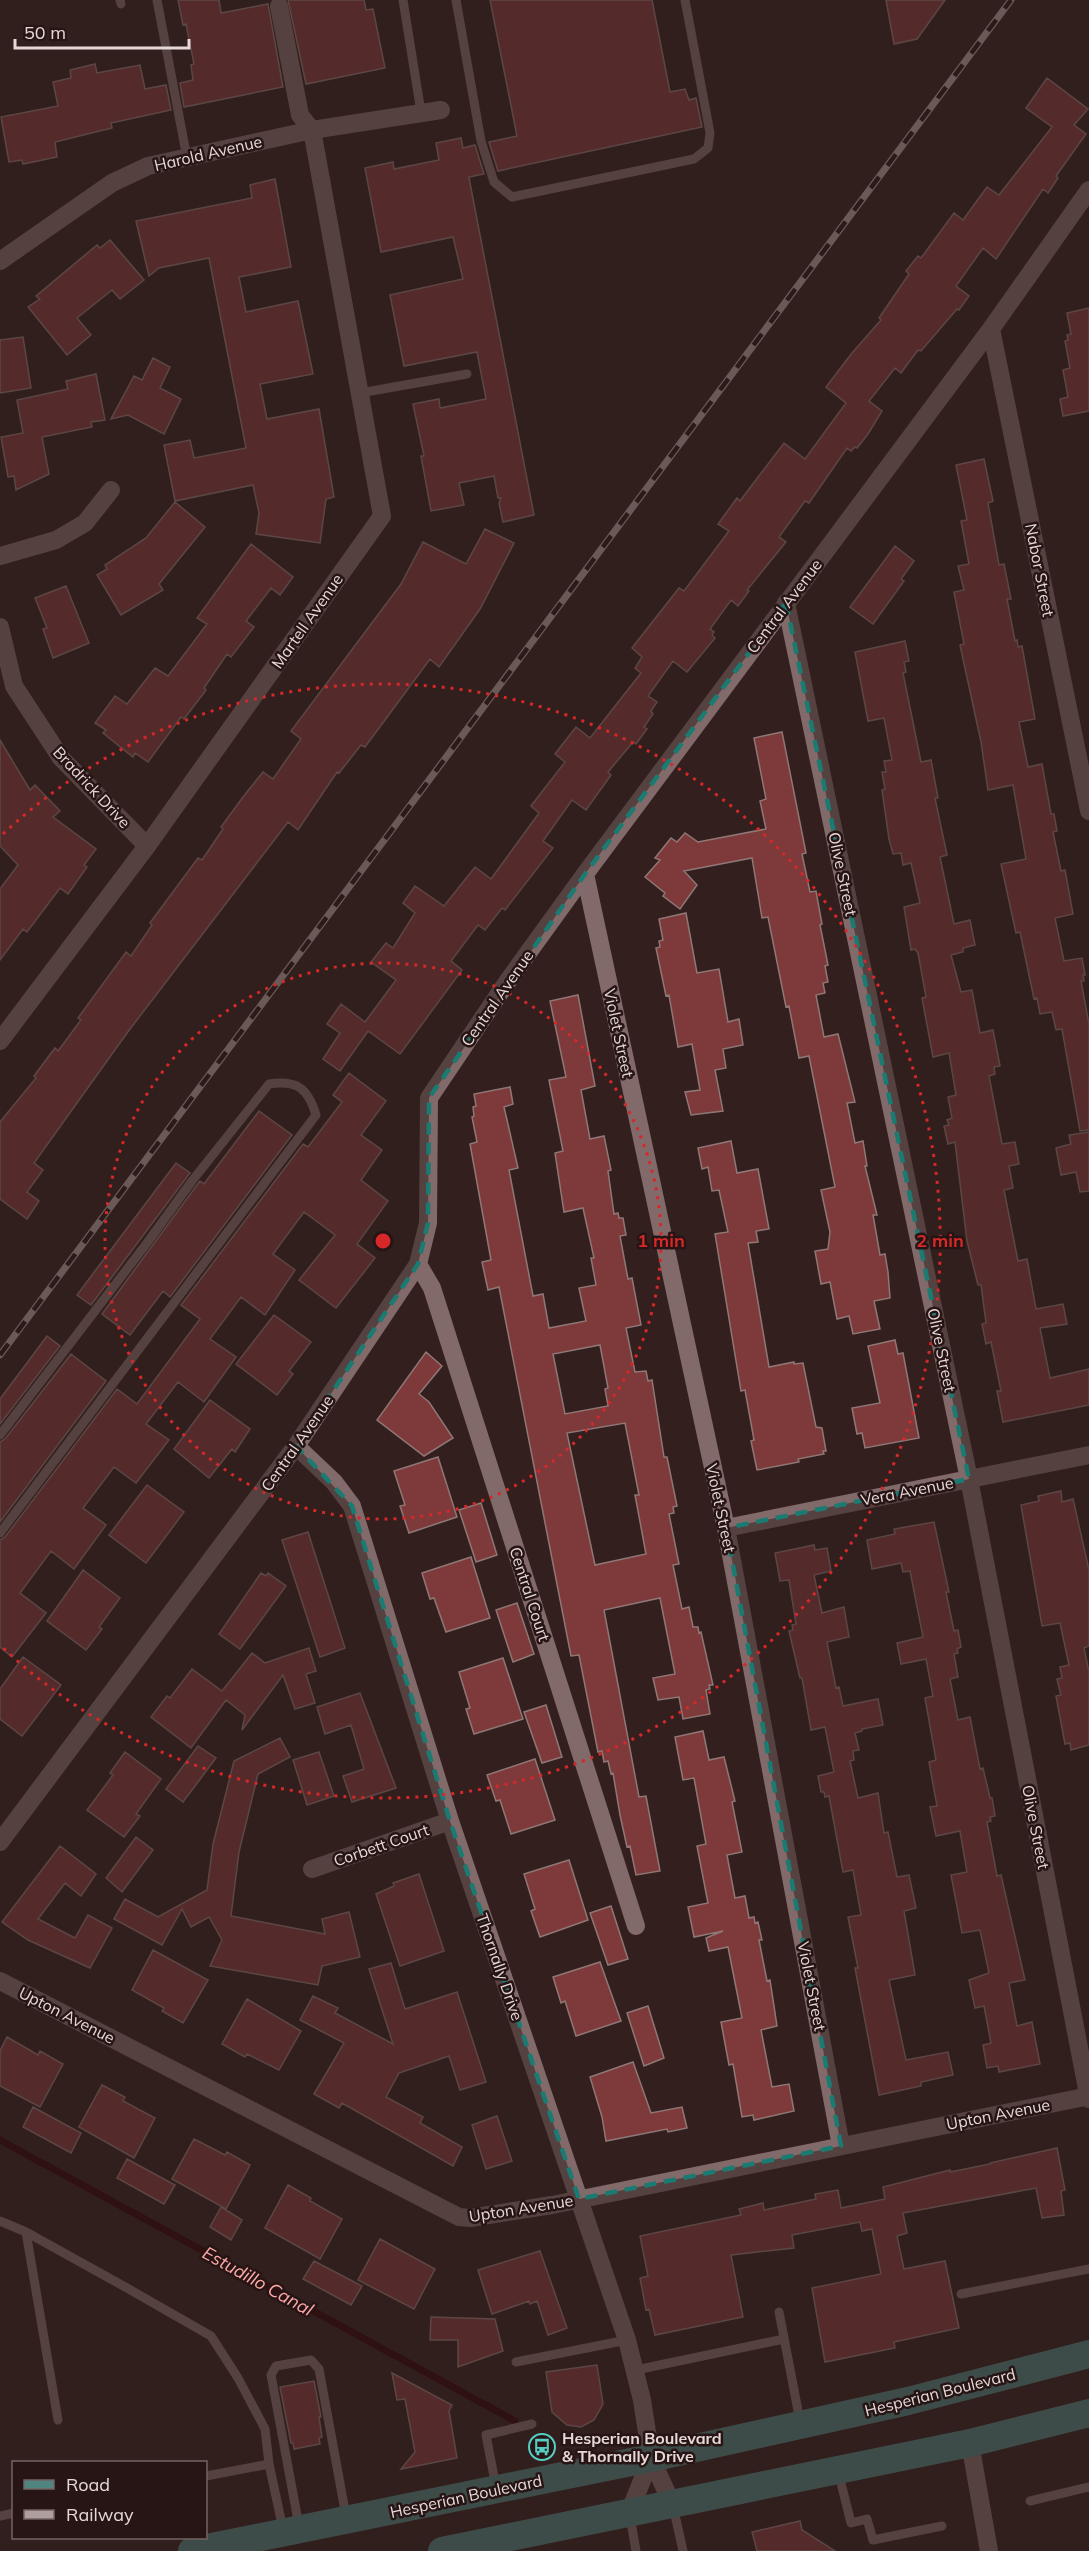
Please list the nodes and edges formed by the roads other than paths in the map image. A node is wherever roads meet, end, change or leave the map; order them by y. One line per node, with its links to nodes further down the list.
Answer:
1 (157, 0): 9 (lane)
2 (403, 0): 7 (lane)
3 (456, 0): 4 (lane)
4 (685, 0)
5 (279, 6): 8 (street, Martell Avenue)
6 (441, 110): 7 (street, Harold Avenue)
7 (421, 112): 8 (street, Harold Avenue)
8 (312, 130): 9 (street, Harold Avenue); 14 (street, Martell Avenue)
9 (188, 158): 11 (street, Harold Avenue)
10 (1089, 190): 12 (street, Central Avenue)
11 (0, 261)
12 (991, 329): 17 (street, Central Avenue); 19 (street, Nabor Street)
13 (467, 374): 14 (lane)
14 (360, 393): 20 (street, Martell Avenue)
15 (111, 490): 16 (street)
16 (0, 556)
17 (786, 603): 21 (street, Central Avenue); 27 (street, Olive Street)
18 (0, 627): 20 (street, Bradrick Drive)
19 (1089, 811)
20 (147, 846): 22 (street, Martell Avenue)
21 (585, 874): 23 (street, Central Avenue); 28 (street, Violet Street)
22 (0, 1041)
23 (418, 1264): 25 (street, Central Avenue); 33 (street, Central Court)
24 (0, 1435): 29 (lane)
25 (296, 1446): 30 (street, Thornally Drive); 31 (street, Central Avenue)
26 (1089, 1455): 27 (street, Vera Avenue)
27 (969, 1479): 28 (street, Vera Avenue); 35 (street, Olive Street)
28 (726, 1528): 36 (street, Violet Street)
29 (0, 1533)
30 (450, 1821): 32 (street, Corbett Court); 37 (street, Thornally Drive)
31 (0, 1842)
32 (312, 1869)
33 (636, 1926)
34 (0, 1981): 37 (street, Upton Avenue)
35 (1089, 2097): 36 (street, Upton Avenue)
36 (841, 2146): 37 (street, Upton Avenue)
37 (579, 2199): 44 (street, Thornally Drive)
38 (0, 2221): 39 (lane)
39 (26, 2232): 49 (lane); 54 (lane)
40 (1089, 2269): 41 (lane)
41 (961, 2294)
42 (779, 2312): 43 (lane)
43 (784, 2339): 47 (lane); 51 (lane)
44 (627, 2340): 46 (lane); 47 (street, Thornally Drive)
45 (1089, 2354): 51 (main road, Hesperian Boulevard)
46 (516, 2362)
47 (636, 2370): 53 (street, Thornally Drive)
48 (1089, 2413): 52 (main road)
49 (58, 2420)
50 (532, 2424): 58 (lane)
51 (801, 2425): 53 (main road, Hesperian Boulevard)
52 (970, 2443): 55 (main road); 69 (street)
53 (651, 2458): 58 (main road, Hesperian Boulevard); 60 (street, Thornally Drive); 61 (street)
54 (269, 2464): 56 (lane); 64 (lane)
55 (837, 2469): 60 (main road); 63 (lane)
56 (207, 2476)
57 (1089, 2487): 59 (lane)
58 (497, 2490): 62 (main road, Hesperian Boulevard)
59 (1030, 2501)
60 (672, 2504): 61 (main road); 68 (lane)
61 (629, 2513): 66 (main road); 67 (lane)
62 (347, 2521): 64 (main road, Hesperian Boulevard); 64 (lane)
63 (942, 2526)
64 (292, 2532): 65 (main road, Hesperian Boulevard)
65 (196, 2551)
66 (442, 2551)
67 (636, 2551)
68 (683, 2551)
69 (989, 2551)

